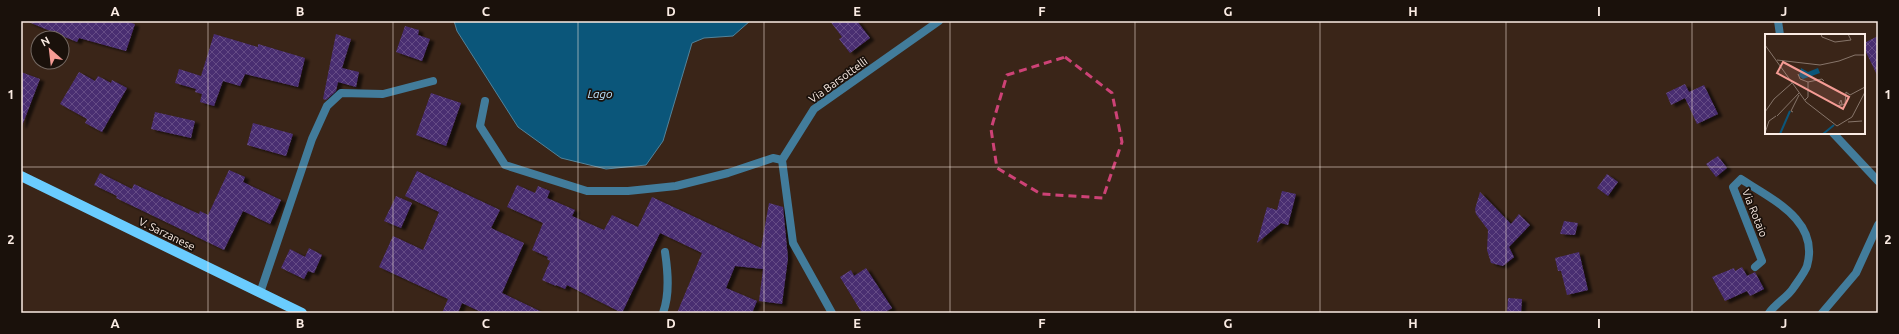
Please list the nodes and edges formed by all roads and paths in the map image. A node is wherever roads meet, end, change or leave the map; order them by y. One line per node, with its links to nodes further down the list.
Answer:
1 (939, 21): 7 (street, Via Barsottelli)
2 (1778, 21): 3 (street)
3 (1780, 34)
4 (433, 82): 13 (street)
5 (485, 101): 7 (street)
6 (1834, 134): 9 (street)
7 (782, 160): 16 (street)
8 (21, 176): 13 (main road, V. Sarzanese)
9 (1878, 181)
10 (1878, 225): 18 (street)
11 (665, 252): 15 (street)
12 (1755, 267): 17 (street, Via Rotaio)
13 (260, 293): 14 (main road, V. Sarzanese)
14 (302, 313)
15 (663, 313)
16 (832, 313)
17 (1769, 313)
18 (1822, 313)

